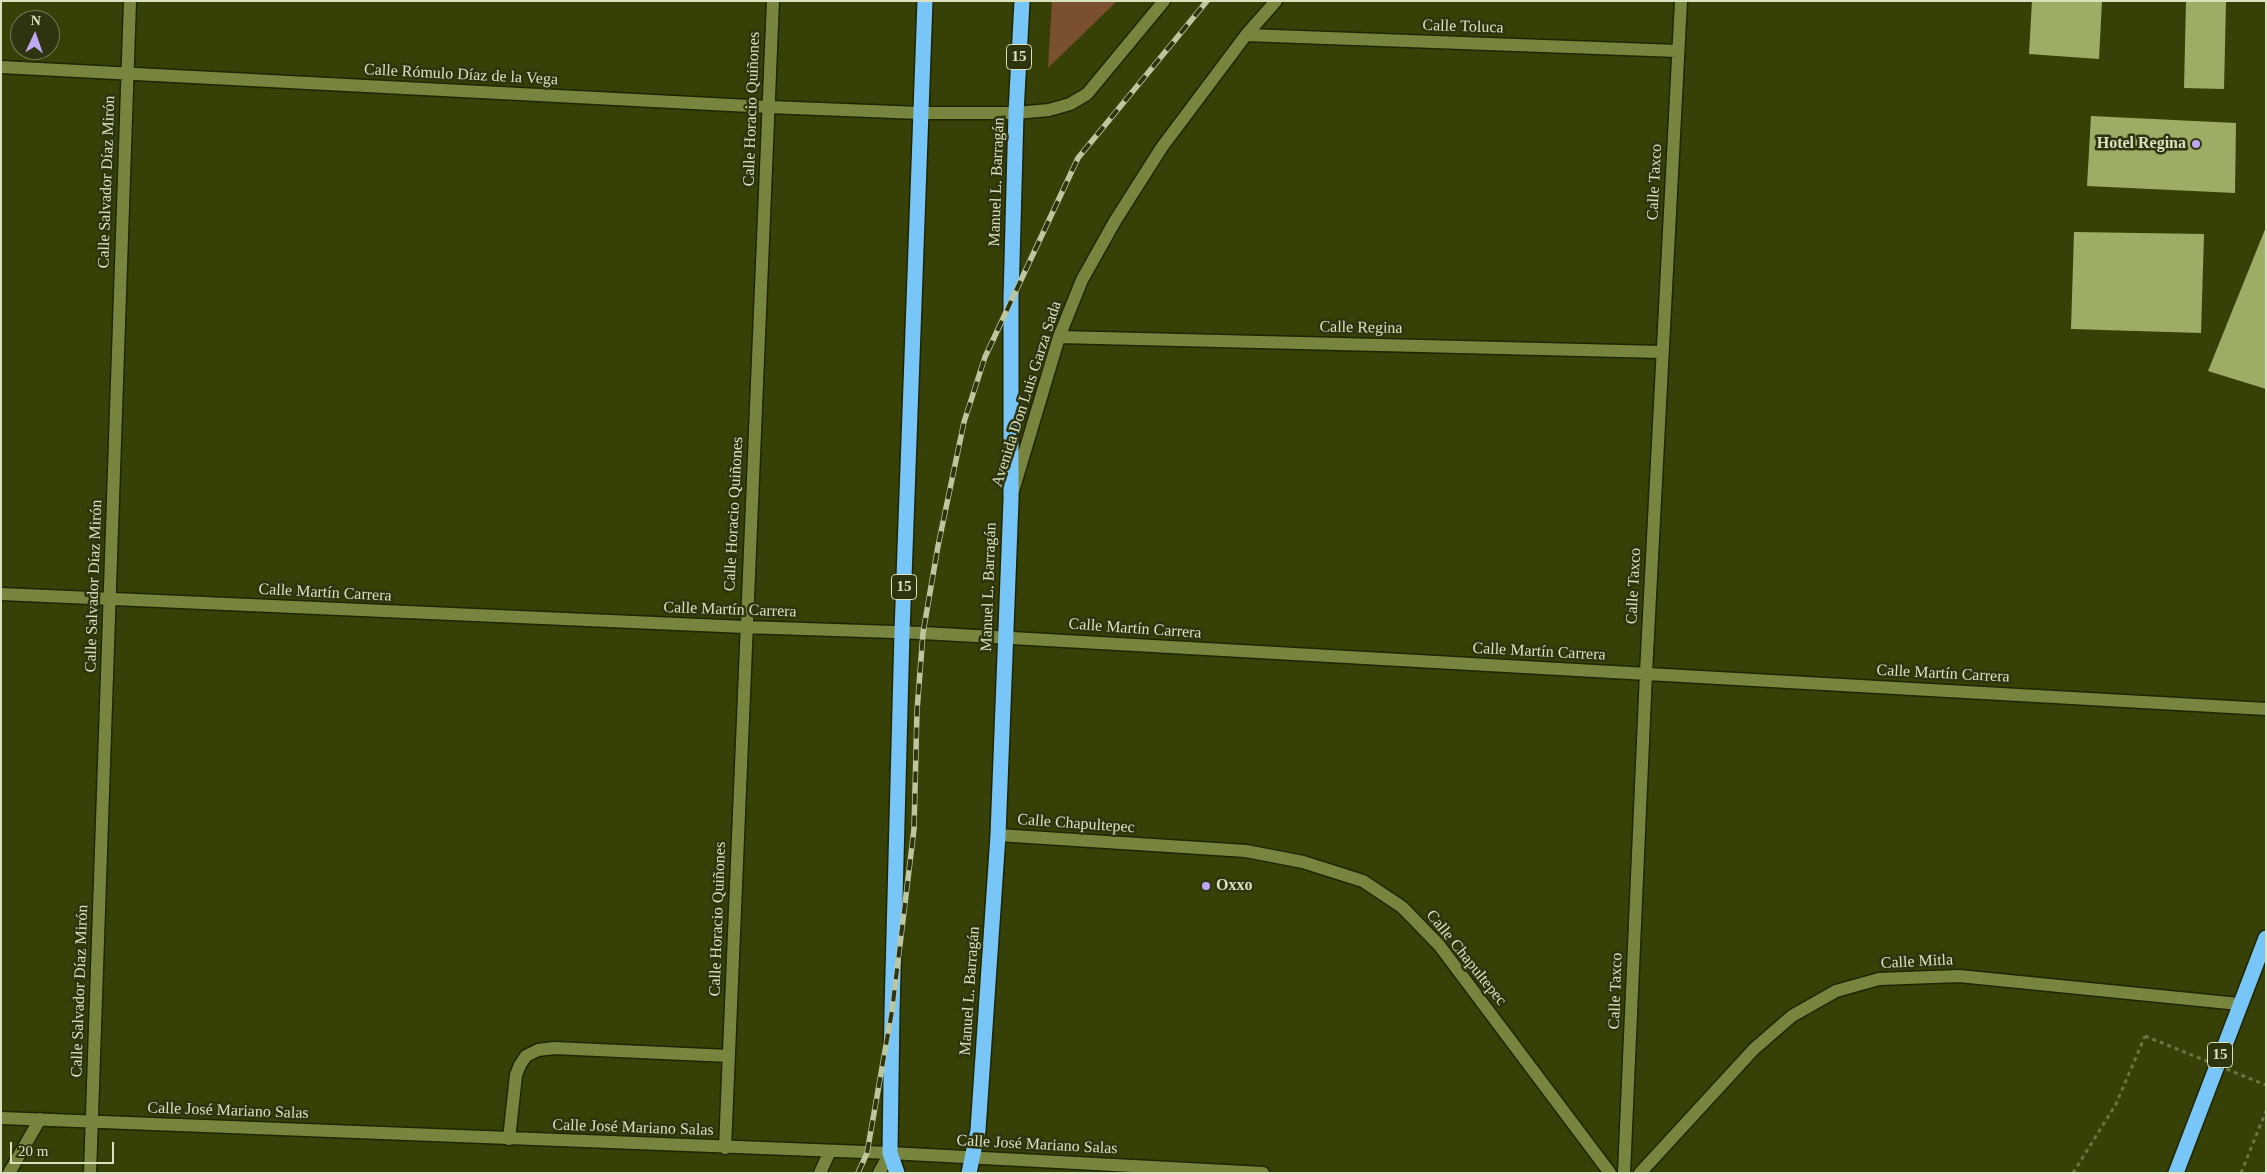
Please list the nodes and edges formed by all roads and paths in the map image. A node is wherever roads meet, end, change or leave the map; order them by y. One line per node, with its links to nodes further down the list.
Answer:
1 (130, 1): 11 (street, Calle Salvador Díaz Mirón)
2 (773, 1): 12 (street, Calle Horacio Quiñones)
3 (926, 1): 13 (highway, 15)
4 (1022, 1): 14 (highway, Manuel L. Barragán / 15)
5 (1164, 1): 14 (street)
6 (1276, 1): 8 (street, Avenida Don Luis Garza Sada)
7 (1681, 1): 9 (street, Calle Taxco)
8 (1246, 35): 9 (street, Calle Toluca); 15 (street, Avenida Don Luis Garza Sada)
9 (1678, 51): 16 (street, Calle Taxco)
10 (1, 68): 11 (street, Calle Rómulo Díaz de la Vega)
11 (126, 75): 12 (street, Calle Rómulo Díaz de la Vega); 19 (street, Calle Salvador Díaz Mirón)
12 (769, 107): 13 (street, Calle Rómulo Díaz de la Vega); 20 (street, Calle Horacio Quiñones)
13 (920, 113): 14 (street, Calle Rómulo Díaz de la Vega); 21 (highway, 15)
14 (1016, 113): 17 (highway, Manuel L. Barragán / 15)
15 (1059, 337): 16 (street, Calle Regina); 17 (street, Avenida Don Luis Garza Sada)
16 (1661, 352): 23 (street, Calle Taxco)
17 (1011, 500): 22 (highway, Manuel L. Barragán / 15)
18 (1, 594): 19 (street, Calle Martín Carrera)
19 (109, 599): 20 (street, Calle Martín Carrera); 33 (street, Calle Salvador Díaz Mirón)
20 (745, 627): 21 (street, Calle Martín Carrera); 28 (street, Calle Horacio Quiñones)
21 (902, 632): 22 (street, Calle Martín Carrera); 37 (highway, 15)
22 (1004, 637): 23 (street, Calle Martín Carrera); 25 (highway, Manuel L. Barragán / 15)
23 (1646, 673): 24 (street, Calle Martín Carrera); 46 (street, Calle Taxco)
24 (2266, 710)
25 (998, 835): 38 (highway, Manuel L. Barragán / 15); 45 (street, Calle Chapultepec)
26 (2266, 938): 27 (highway, 15)
27 (2239, 1004): 47 (street, Calle Mitla); 49 (highway, 15)
28 (729, 1056): 34 (street); 35 (street, Calle Horacio Quiñones)
29 (2266, 1085): 48 (path, bridge)
30 (2266, 1111): 50 (path)
31 (1, 1118): 32 (street, Calle José Mariano Salas)
32 (40, 1119): 33 (street, Calle José Mariano Salas); 39 (street)
33 (92, 1121): 34 (street, Calle José Mariano Salas); 40 (street, Calle Salvador Díaz Mirón)
34 (510, 1139): 35 (street, Calle José Mariano Salas)
35 (725, 1148): 36 (street, Calle José Mariano Salas)
36 (830, 1152): 37 (street, Calle José Mariano Salas); 41 (street)
37 (890, 1153): 38 (street, Calle José Mariano Salas); 42 (street); 43 (highway, 15)
38 (971, 1166): 44 (street, Calle José Mariano Salas)
39 (9, 1173)
40 (90, 1173)
41 (820, 1173)
42 (879, 1173)
43 (897, 1173)
44 (1263, 1173)
45 (1610, 1173)
46 (1624, 1173)
47 (1640, 1173)
48 (2074, 1173)
49 (2176, 1173)
50 (2241, 1173)

